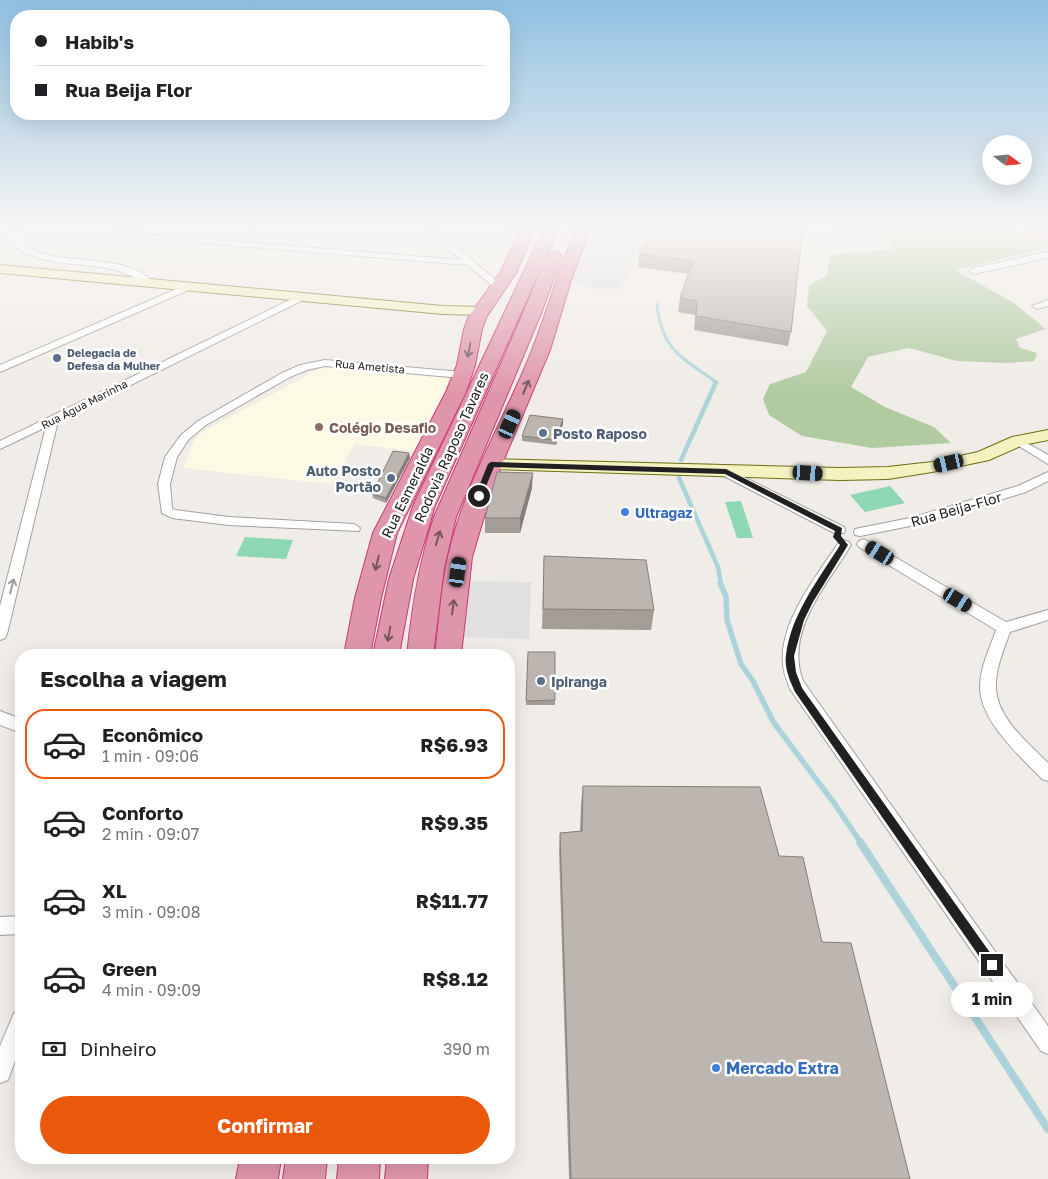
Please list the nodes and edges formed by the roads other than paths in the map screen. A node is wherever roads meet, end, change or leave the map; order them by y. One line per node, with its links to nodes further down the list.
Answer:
1 (160, 284): 8 (street)
2 (495, 284): 9 (street)
3 (501, 284): 9 (highway, Rua Esmeralda)
4 (532, 284): 31 (highway, Rodovia Raposo Tavares, one-way to 31)
5 (541, 284): 32 (highway, Rodovia Raposo Tavares, one-way to 5)
6 (549, 284): 21 (highway)
7 (562, 284): 21 (highway, one-way to 7)
8 (188, 287): 10 (street); 14 (street)
9 (499, 288): 13 (highway, Rua Esmeralda)
10 (302, 297): 13 (street); 16 (street, Rua Água Marinha)
11 (1048, 303): 12 (street)
12 (1037, 306)
13 (479, 315): 15 (highway, Rua Esmeralda, one-way to 15)
14 (0, 369)
15 (462, 375): 24 (street, Rua Ametista); 30 (highway, Rua Esmeralda, one-way to 30)
16 (53, 420): 19 (street, Rua Água Marinha); 29 (street, one-way to 16)
17 (1048, 435): 18 (street)
18 (1018, 441): 20 (street); 22 (street)
19 (0, 445)
20 (1048, 460)
21 (491, 464): 22 (street); 33 (highway, one-way to 21)
22 (726, 472): 25 (street)
23 (1048, 476): 26 (street, Rua Beija-Flor)
24 (354, 528)
25 (842, 537): 26 (street, Rua Beija-Flor); 40 (street)
26 (862, 538): 28 (street)
27 (1048, 615): 28 (street)
28 (1004, 628): 36 (street)
29 (0, 634)
30 (358, 649)
31 (387, 649)
32 (421, 649)
33 (449, 649)
34 (0, 718): 35 (street)
35 (15, 724)
36 (1048, 774)
37 (15, 925): 38 (street)
38 (0, 926)
39 (15, 1035): 41 (street)
40 (1048, 1044)
41 (0, 1072)
42 (260, 1164): 46 (highway)
43 (306, 1164): 47 (highway)
44 (359, 1164): 48 (highway)
45 (407, 1164): 49 (highway)
46 (257, 1179)
47 (304, 1179)
48 (358, 1179)
49 (406, 1179)

